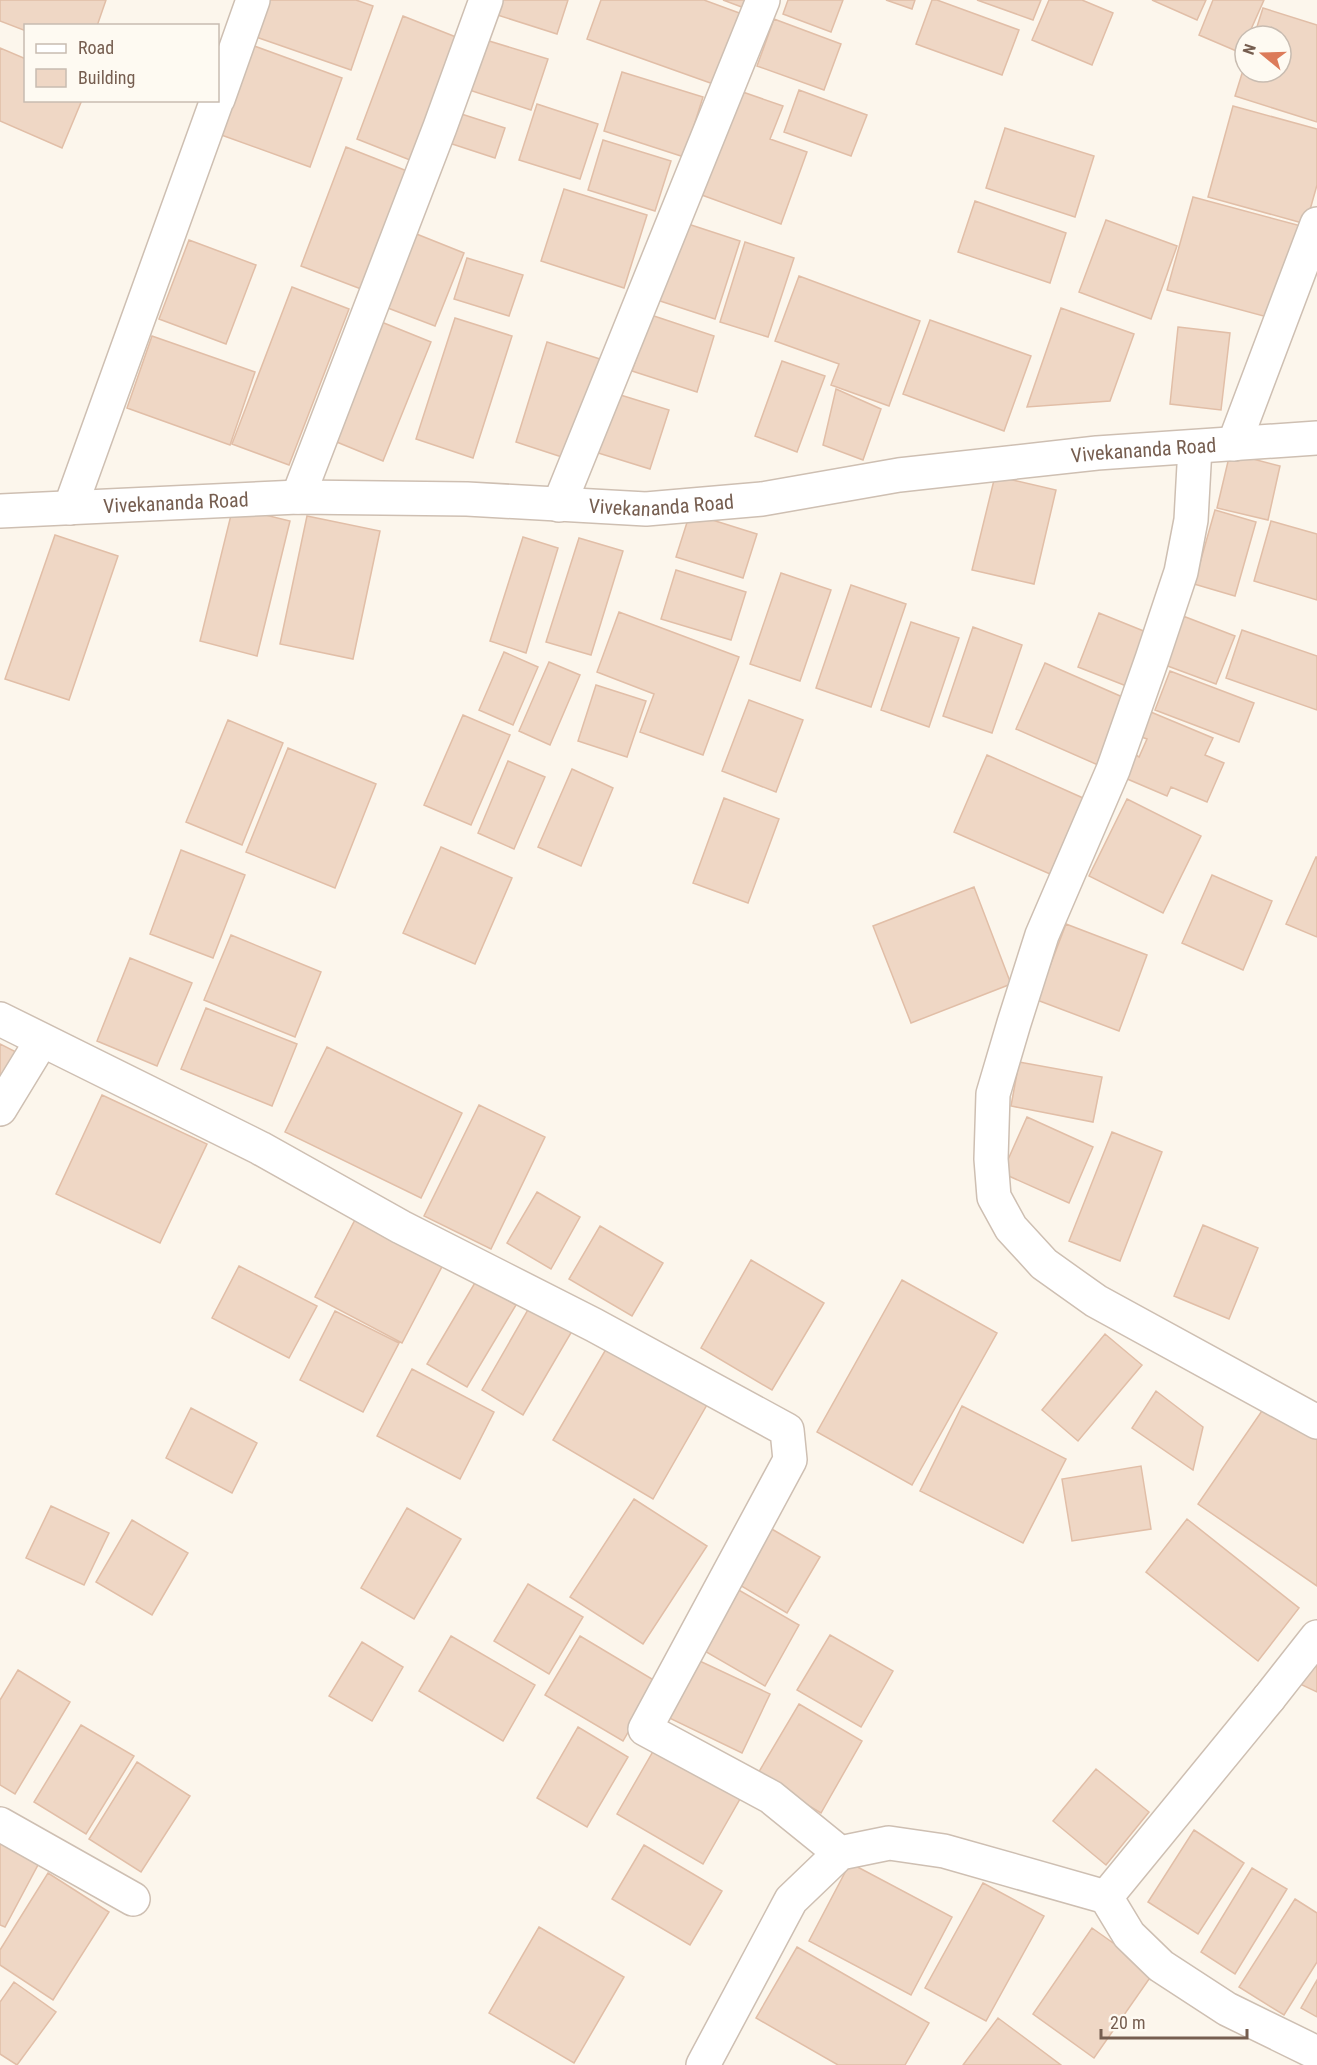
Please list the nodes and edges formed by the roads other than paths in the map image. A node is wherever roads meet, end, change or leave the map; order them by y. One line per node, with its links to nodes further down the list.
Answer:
1 (253, 0): 4 (street)
2 (486, 0): 10 (street)
3 (763, 0): 11 (street)
4 (219, 94)
5 (216, 102): 12 (street)
6 (1317, 224): 8 (street)
7 (1317, 438): 8 (street, Vivekananda Road)
8 (1234, 444): 9 (street, Vivekananda Road)
9 (1195, 447): 11 (street, Vivekananda Road); 17 (street)
10 (298, 497): 11 (street, Vivekananda Road); 12 (street, Vivekananda Road)
11 (559, 505)
12 (70, 508): 13 (street, Vivekananda Road)
13 (0, 511)
14 (0, 1019): 15 (street)
15 (42, 1040): 16 (street); 20 (street)
16 (0, 1109)
17 (1317, 1422)
18 (1317, 1637): 21 (street)
19 (0, 1824): 22 (street)
20 (840, 1853): 21 (street); 24 (street)
21 (1106, 1897): 23 (street)
22 (133, 1899)
23 (1317, 2053)
24 (703, 2065)

